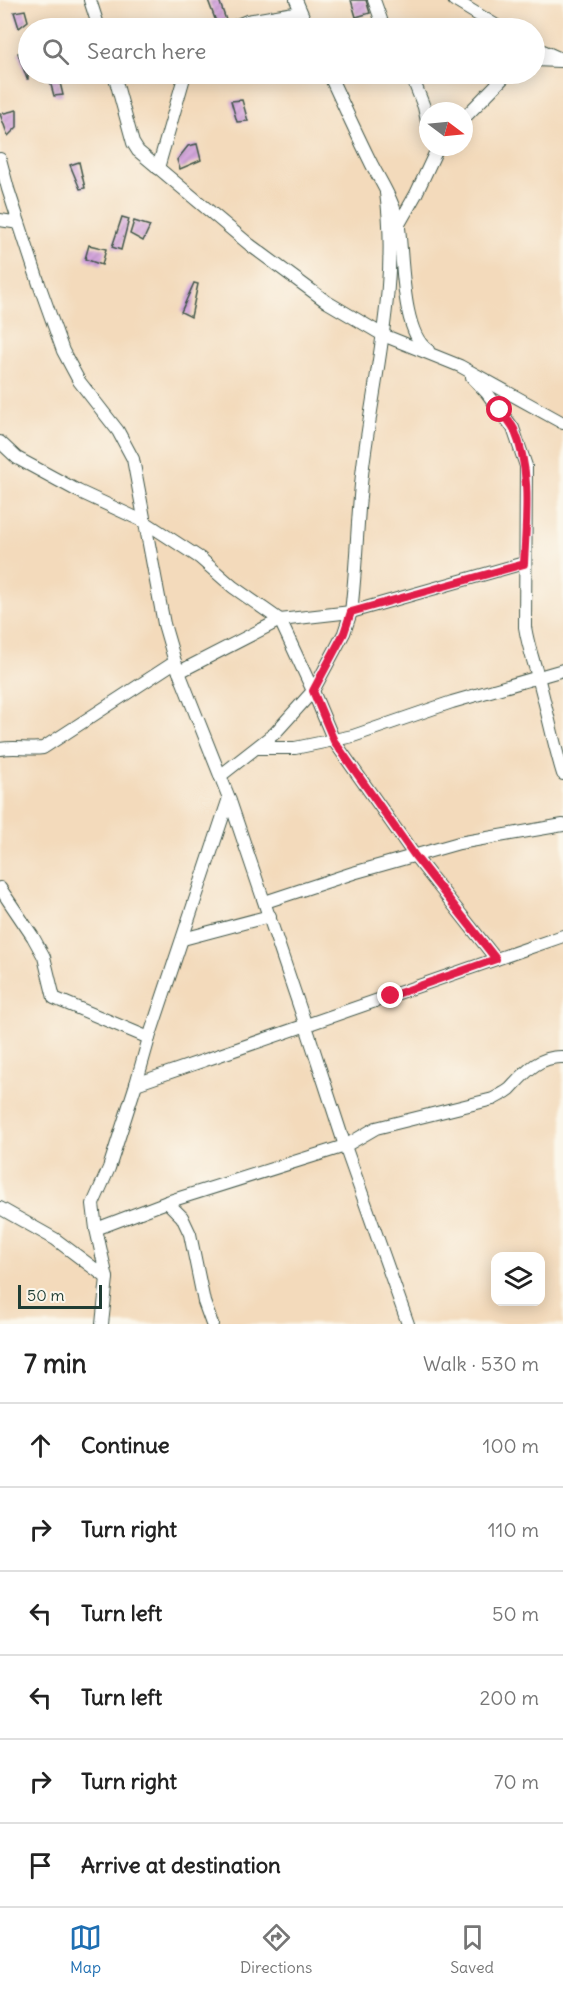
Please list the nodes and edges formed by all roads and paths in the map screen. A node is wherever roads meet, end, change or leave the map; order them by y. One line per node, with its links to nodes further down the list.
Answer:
1 (90, 0): 5 (street)
2 (374, 0): 7 (street)
3 (454, 0): 8 (street)
4 (298, 6): 6 (street)
5 (96, 18)
6 (257, 18)
7 (380, 18)
8 (484, 18)
9 (545, 52): 11 (street)
10 (545, 60): 11 (street)
11 (563, 60)
12 (117, 84): 21 (street)
13 (182, 84): 21 (street)
14 (334, 84): 22 (street)
15 (415, 84): 17 (street)
16 (497, 84): 18 (street)
17 (422, 102)
18 (473, 109)
19 (432, 156): 25 (street)
20 (0, 159): 24 (street)
21 (158, 168): 26 (street)
22 (386, 193): 25 (street); 26 (street)
23 (0, 220): 24 (street)
24 (19, 223): 31 (street)
25 (399, 225): 27 (street)
26 (383, 335): 27 (street); 33 (street)
27 (434, 354): 28 (street)
28 (460, 366): 29 (street); 32 (street)
29 (563, 423)
30 (0, 442): 31 (street)
31 (145, 522): 34 (street); 35 (street)
32 (524, 564): 33 (street); 37 (street)
33 (351, 612): 34 (street); 38 (street)
34 (280, 620): 35 (street); 38 (street)
35 (177, 667): 41 (street); 43 (street)
36 (563, 670): 37 (street)
37 (537, 677): 39 (street); 42 (street)
38 (313, 691): 39 (street); 40 (street)
39 (334, 741): 40 (street); 46 (street)
40 (258, 748): 43 (street)
41 (0, 749)
42 (563, 774)
43 (220, 776): 44 (street)
44 (229, 798): 48 (street); 51 (street)
45 (563, 825): 46 (street)
46 (415, 856): 48 (street); 52 (street)
47 (0, 888): 54 (street)
48 (265, 903): 49 (street)
49 (270, 916): 51 (street); 53 (street)
50 (563, 936): 52 (street)
51 (183, 939): 54 (street)
52 (496, 959): 53 (street)
53 (306, 1026): 56 (street); 57 (street)
54 (149, 1038): 56 (street)
55 (561, 1056): 57 (street)
56 (136, 1083): 60 (street)
57 (345, 1146): 58 (street); 64 (street)
58 (167, 1202): 60 (street); 63 (street)
59 (0, 1208): 61 (street)
60 (96, 1229): 61 (street)
61 (108, 1278): 62 (street)
62 (102, 1324)
63 (212, 1324)
64 (408, 1324)

